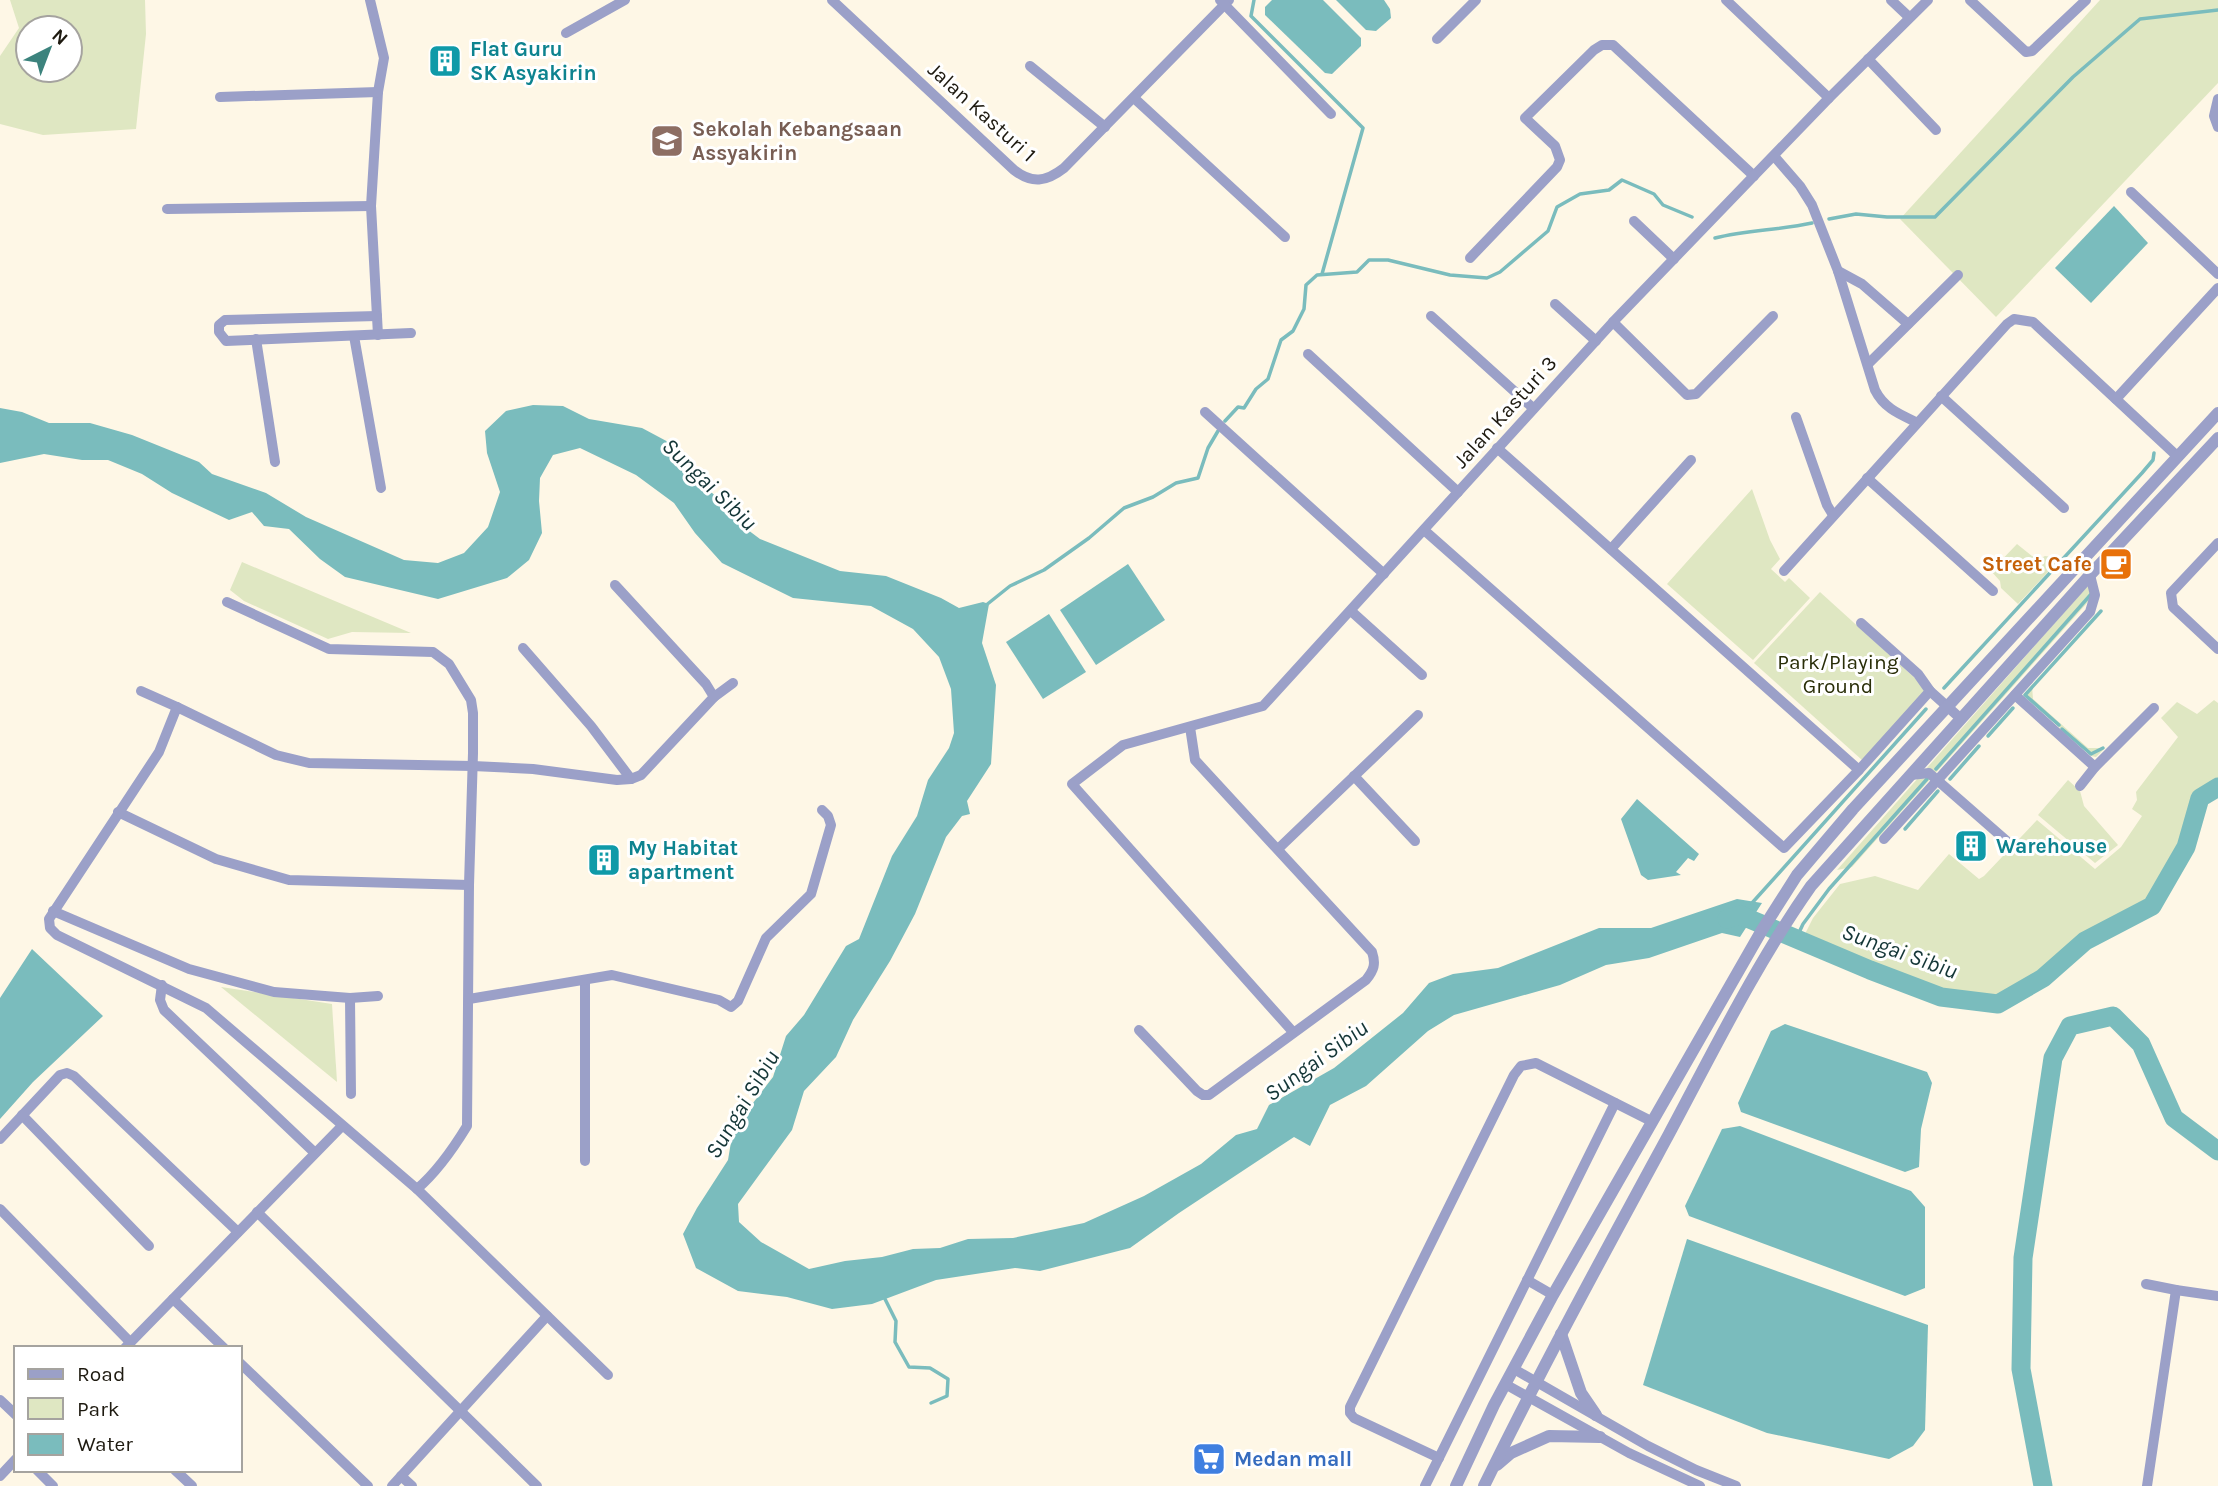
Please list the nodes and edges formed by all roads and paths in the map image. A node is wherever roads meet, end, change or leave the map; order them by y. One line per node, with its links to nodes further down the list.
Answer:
1 (370, 0): 16 (street)
2 (625, 0): 12 (street)
3 (832, 0): 22 (street, Jalan Kasturi 1)
4 (1476, 0): 13 (street)
5 (1726, 0): 19 (street)
6 (1891, 0): 11 (street)
7 (1928, 0): 11 (street, Jalan Kasturi 3)
8 (1970, 0): 9 (street)
9 (2086, 0)
10 (1225, 2): 18 (street, Jalan Kasturi 1); 21 (street)
11 (1909, 17): 14 (street, Jalan Kasturi 3)
12 (566, 33)
13 (1437, 39)
14 (1868, 59): 19 (street, Jalan Kasturi 3); 24 (street)
15 (1030, 66): 22 (street)
16 (378, 92): 17 (street); 28 (street)
17 (220, 97)
18 (1134, 97): 22 (street, Jalan Kasturi 1); 31 (street)
19 (1829, 98): 25 (street, Jalan Kasturi 3)
20 (2218, 100): 23 (street)
21 (1331, 114)
22 (1105, 127)
23 (2218, 127)
24 (1936, 130)
25 (1774, 156): 26 (street, Jalan Kasturi 3); 34 (street)
26 (1754, 176): 32 (street); 33 (street, Jalan Kasturi 3)
27 (2131, 192): 35 (street)
28 (371, 206): 29 (street); 39 (street)
29 (167, 209)
30 (1634, 220): 33 (street)
31 (1285, 237)
32 (1470, 258)
33 (1674, 259): 42 (street, Jalan Kasturi 3)
34 (1839, 271): 43 (street); 50 (street)
35 (2218, 274)
36 (1958, 275): 43 (street)
37 (2218, 288): 52 (street)
38 (1555, 304): 48 (street)
39 (377, 316): 45 (street); 47 (street)
40 (1431, 316): 53 (street)
41 (1773, 316): 42 (street)
42 (1613, 322): 48 (street, Jalan Kasturi 3)
43 (1908, 324): 50 (street)
44 (411, 334): 45 (street)
45 (379, 335): 46 (street)
46 (354, 336): 47 (street); 64 (street)
47 (256, 339): 62 (street)
48 (1596, 341): 53 (street, Jalan Kasturi 3)
49 (1308, 354): 65 (street)
50 (1868, 364): 57 (street)
51 (1941, 396): 52 (street); 57 (street); 66 (street)
52 (2116, 399): 60 (street)
53 (1533, 408): 59 (street, Jalan Kasturi 3)
54 (1205, 412): 72 (street)
55 (2218, 413): 60 (street)
56 (1796, 416): 67 (street)
57 (1916, 422): 63 (street)
58 (2218, 438): 73 (street)
59 (1497, 447): 65 (street, Jalan Kasturi 3); 70 (street)
60 (2177, 456): 88 (street)
61 (1691, 460): 70 (street)
62 (275, 462)
63 (1867, 478): 67 (street); 75 (street)
64 (381, 488)
65 (1458, 492): 68 (street, Jalan Kasturi 3)
66 (2064, 509)
67 (1833, 515): 71 (street)
68 (1424, 530): 72 (street, Jalan Kasturi 3); 95 (street)
69 (2218, 543): 80 (street)
70 (1611, 549): 95 (street)
71 (1784, 571)
72 (1384, 575): 77 (street, Jalan Kasturi 3)
73 (2090, 576): 85 (street); 91 (street)
74 (615, 585): 86 (street)
75 (1993, 591)
76 (227, 602): 93 (street)
77 (1352, 611): 81 (street); 92 (street, Jalan Kasturi 3)
78 (1861, 623): 84 (street)
79 (523, 648): 98 (street)
80 (2218, 649)
81 (1422, 675)
82 (733, 683): 86 (street)
83 (141, 691): 87 (street)
84 (1930, 691): 88 (street); 95 (street)
85 (2015, 695): 94 (street); 99 (street)
86 (714, 697): 98 (street)
87 (177, 707): 93 (street); 102 (street)
88 (1947, 708): 91 (street); 119 (street)
89 (2154, 708): 94 (street)
90 (1418, 715): 96 (street)
91 (1960, 718): 97 (street)
92 (1190, 726): 106 (street); 115 (street, Jalan Kasturi 3)
93 (473, 766): 98 (street); 107 (street)
94 (2095, 767): 100 (street)
95 (1859, 771)
96 (1354, 776): 104 (street); 106 (street)
97 (1908, 776): 99 (street); 136 (street)
98 (631, 779)
99 (1938, 779): 103 (street); 105 (street)
100 (2080, 786)
101 (822, 810): 109 (street)
102 (118, 812): 107 (street); 108 (street)
103 (1884, 839)
104 (1415, 841)
105 (2009, 843)
106 (1278, 849): 115 (street)
107 (469, 885): 113 (street)
108 (53, 911): 110 (street); 112 (street)
109 (585, 980): 113 (street); 123 (street)
110 (162, 985): 120 (street); 122 (street)
111 (378, 996): 112 (street)
112 (350, 998): 116 (street)
113 (469, 999): 124 (street)
114 (1139, 1030): 115 (street)
115 (1293, 1032)
116 (351, 1094)
117 (1615, 1103): 119 (street); 129 (street); 150 (street)
118 (22, 1115): 121 (street); 127 (street); 128 (street)
119 (1651, 1121): 132 (street)
120 (342, 1126): 122 (street); 124 (street)
121 (0, 1139)
122 (315, 1153): 126 (street)
123 (585, 1161)
124 (417, 1189): 135 (street)
125 (0, 1209): 137 (street)
126 (257, 1212): 127 (street); 146 (street)
127 (238, 1232): 134 (street)
128 (149, 1245)
129 (1527, 1280): 132 (street); 150 (street)
130 (2146, 1284): 131 (street)
131 (2176, 1290): 133 (street); 168 (street)
132 (1553, 1295): 140 (street)
133 (2218, 1296)
134 (173, 1298): 137 (street); 138 (street)
135 (547, 1316): 141 (street); 146 (street)
136 (1560, 1334): 142 (street); 148 (street)
137 (127, 1345)
138 (222, 1346)
139 (242, 1365): 159 (street)
140 (1514, 1368): 142 (street); 143 (street)
141 (608, 1375)
142 (1536, 1382): 144 (street); 148 (street)
143 (1505, 1384): 144 (street); 164 (street)
144 (1528, 1397): 149 (street); 152 (street)
145 (0, 1400): 147 (street)
146 (460, 1411): 156 (street); 162 (street)
147 (14, 1413)
148 (1596, 1415): 167 (street)
149 (1600, 1437): 152 (street); 166 (street)
150 (1439, 1458): 163 (street)
151 (14, 1462): 155 (street)
152 (1492, 1469): 165 (street)
153 (39, 1472): 157 (street)
154 (177, 1472): 158 (street)
155 (0, 1476)
156 (401, 1476): 160 (street); 161 (street)
157 (53, 1486)
158 (192, 1486)
159 (368, 1486)
160 (392, 1486)
161 (412, 1486)
162 (537, 1486)
163 (1425, 1486)
164 (1456, 1486)
165 (1484, 1486)
166 (1700, 1486)
167 (1736, 1486)
168 (2147, 1486)

